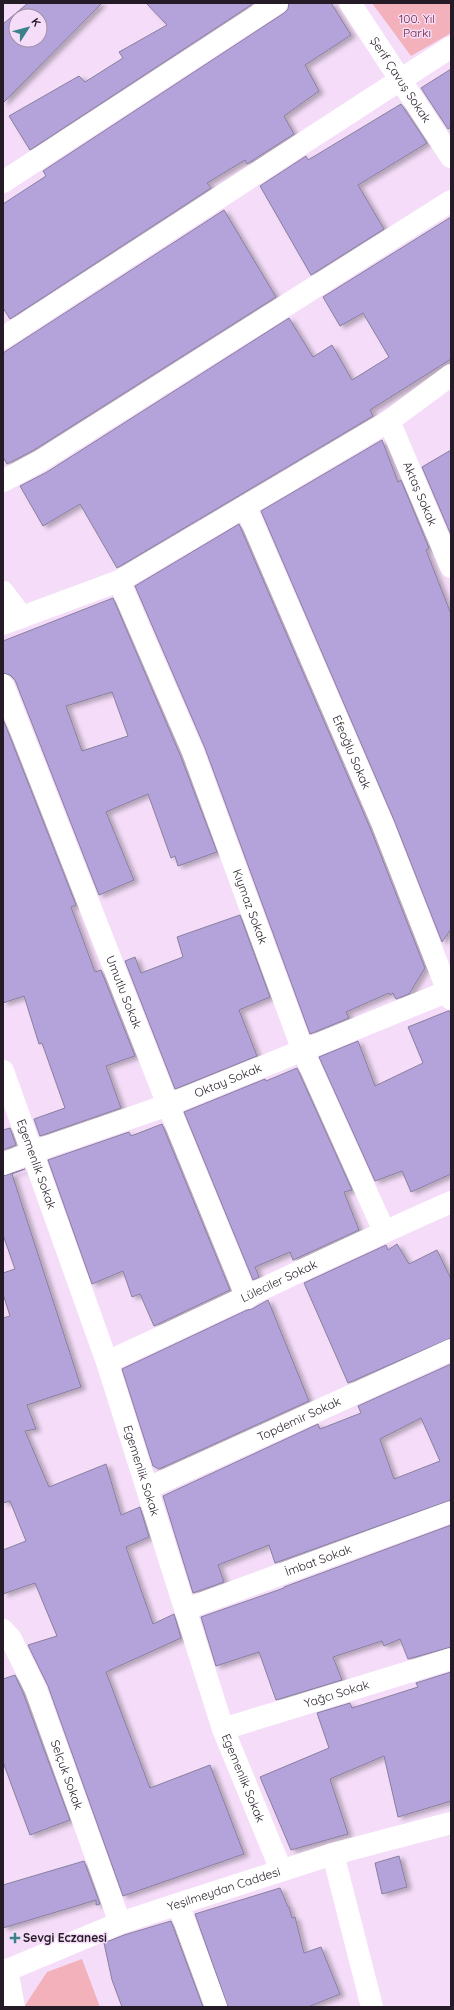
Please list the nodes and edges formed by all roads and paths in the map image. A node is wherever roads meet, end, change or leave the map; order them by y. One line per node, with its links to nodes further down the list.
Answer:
1 (276, 3): 6 (street)
2 (350, 3): 4 (street, Şerif Çavuş Sokak)
3 (451, 47): 4 (street)
4 (400, 80): 5 (street, Şerif Çavuş Sokak); 8 (street)
5 (451, 157)
6 (3, 182)
7 (451, 201): 11 (street)
8 (3, 338)
9 (451, 375): 10 (street)
10 (390, 421): 12 (street); 13 (street, Aktaş Sokak)
11 (3, 481)
12 (246, 508): 14 (street); 18 (street, Efeoğlu Sokak)
13 (449, 557)
14 (120, 581): 16 (street); 19 (street, Kıymaz Sokak)
15 (3, 592): 16 (street)
16 (12, 621)
17 (3, 685): 21 (street, Umutlu Sokak)
18 (450, 993): 19 (street, Oktay Sokak)
19 (303, 1051): 21 (street, Oktay Sokak); 25 (street, Kıymaz Sokak)
20 (3, 1071): 22 (street, Egemenlik Sokak)
21 (168, 1105): 22 (street, Oktay Sokak); 26 (street, Umutlu Sokak)
22 (32, 1152): 23 (street, Oktay Sokak); 28 (street, Egemenlik Sokak)
23 (3, 1164)
24 (451, 1202): 25 (street, Lüleciler Sokak)
25 (384, 1231): 26 (street, Lüleciler Sokak)
26 (247, 1298): 28 (street, Lüleciler Sokak)
27 (451, 1350): 29 (street, Topdemir Sokak)
28 (107, 1362): 29 (street, Egemenlik Sokak)
29 (148, 1488): 31 (street, Egemenlik Sokak)
30 (451, 1512): 31 (street, İmbat Sokak)
31 (186, 1609): 34 (street, Egemenlik Sokak)
32 (3, 1630): 39 (street, Selçuk Sokak)
33 (451, 1659): 34 (street, Yağcı Sokak)
34 (223, 1730): 37 (street, Egemenlik Sokak)
35 (451, 1823): 36 (street, Yeşilmeydan Caddesi)
36 (333, 1854): 37 (street, Yeşilmeydan Caddesi); 43 (street)
37 (281, 1870): 38 (street, Yeşilmeydan Caddesi)
38 (178, 1904): 39 (street, Yeşilmeydan Caddesi); 42 (street)
39 (120, 1923): 40 (street, Yeşilmeydan Caddesi)
40 (5, 1971): 41 (street)
41 (14, 2007)
42 (216, 2007)
43 (372, 2007)

